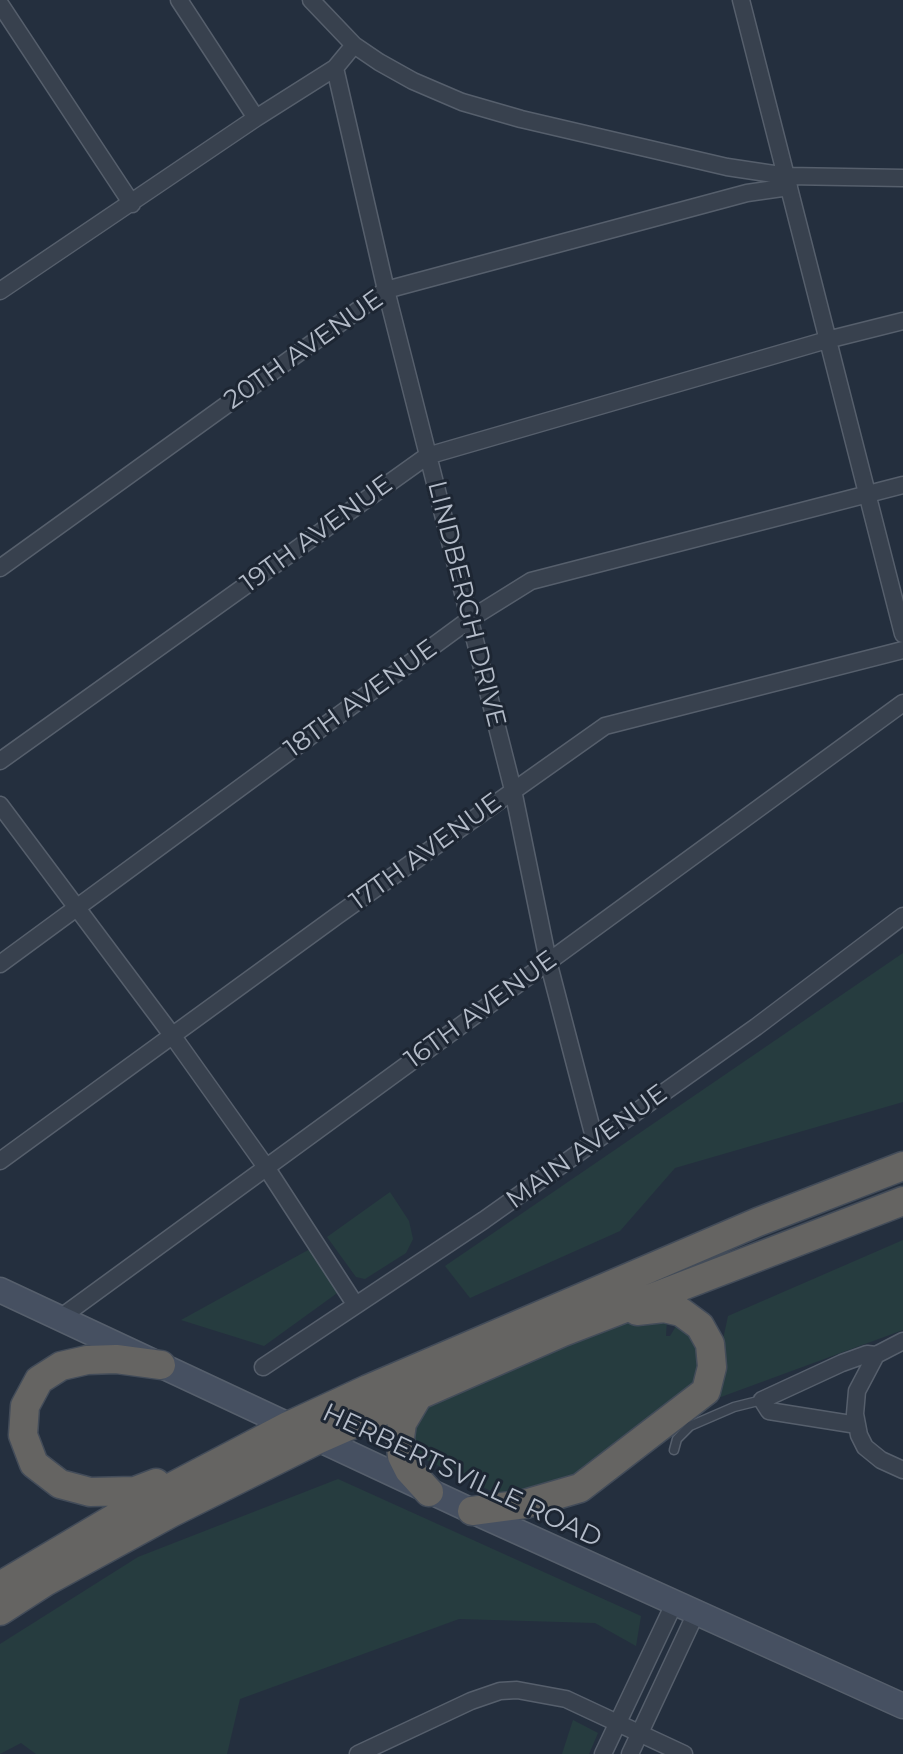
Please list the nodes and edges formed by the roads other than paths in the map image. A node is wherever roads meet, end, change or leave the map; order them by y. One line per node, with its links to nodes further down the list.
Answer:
1 (179, 0): 7 (street)
2 (311, 0): 5 (street)
3 (741, 0): 9 (street)
4 (0, 4): 10 (street)
5 (354, 45): 6 (street); 9 (street)
6 (335, 68): 7 (street); 11 (street, LINDBERGH DRIVE)
7 (256, 118): 10 (street)
8 (903, 178): 9 (street)
9 (788, 181): 11 (street, 20TH AVENUE); 14 (street)
10 (132, 204): 12 (street)
11 (386, 290): 15 (street, LINDBERGH DRIVE); 18 (street, 20TH AVENUE)
12 (0, 291)
13 (903, 321): 14 (street, 19TH AVENUE)
14 (827, 340): 15 (street, 19TH AVENUE); 17 (street)
15 (427, 456): 19 (street, LINDBERGH DRIVE); 23 (street, 19TH AVENUE)
16 (903, 485): 17 (street, 18TH AVENUE)
17 (867, 494): 19 (street, 18TH AVENUE); 20 (street)
18 (0, 568)
19 (470, 619): 24 (street, LINDBERGH DRIVE); 26 (street, 18TH AVENUE)
20 (903, 634)
21 (903, 650): 24 (street, 17TH AVENUE)
22 (903, 703): 28 (street, 16TH AVENUE)
23 (0, 761)
24 (513, 790): 28 (street, LINDBERGH DRIVE); 30 (street, 17TH AVENUE)
25 (0, 805): 26 (street)
26 (77, 910): 29 (street, 18TH AVENUE); 30 (street)
27 (903, 916): 31 (street, MAIN AVENUE)
28 (548, 961): 31 (street, LINDBERGH DRIVE); 34 (street, 16TH AVENUE)
29 (0, 964)
30 (172, 1035): 32 (street, 17TH AVENUE); 34 (street)
31 (595, 1141): 37 (street, MAIN AVENUE)
32 (0, 1161)
33 (903, 1166): 47 (highway)
34 (266, 1167): 37 (street); 38 (street, 16TH AVENUE)
35 (903, 1201): 39 (highway)
36 (0, 1290): 38 (main road, HERBERTSVILLE ROAD)
37 (355, 1304): 43 (street, MAIN AVENUE)
38 (60, 1318): 42 (main road, HERBERTSVILLE ROAD)
39 (563, 1332): 44 (highway); 53 (highway)
40 (903, 1341): 41 (street)
41 (876, 1355): 45 (street); 46 (street)
42 (161, 1365): 47 (main road, HERBERTSVILLE ROAD); 49 (highway)
43 (263, 1367)
44 (418, 1396): 48 (highway); 52 (highway)
45 (765, 1405): 46 (street); 50 (lane)
46 (857, 1425): 51 (street)
47 (288, 1426): 48 (main road, HERBERTSVILLE ROAD); 49 (highway)
48 (317, 1440): 52 (main road, HERBERTSVILLE ROAD); 56 (highway)
49 (246, 1448): 54 (highway)
50 (674, 1450)
51 (903, 1470)
52 (429, 1492): 53 (main road, HERBERTSVILLE ROAD)
53 (472, 1511): 55 (main road, HERBERTSVILLE ROAD)
54 (0, 1586)
55 (685, 1609): 57 (main road, HERBERTSVILLE ROAD); 58 (street); 59 (street)
56 (0, 1611)
57 (903, 1706)
58 (618, 1723): 59 (street); 60 (street); 61 (street)
59 (640, 1733): 62 (street); 63 (street)
60 (358, 1754)
61 (603, 1754)
62 (630, 1754)
63 (684, 1754)

